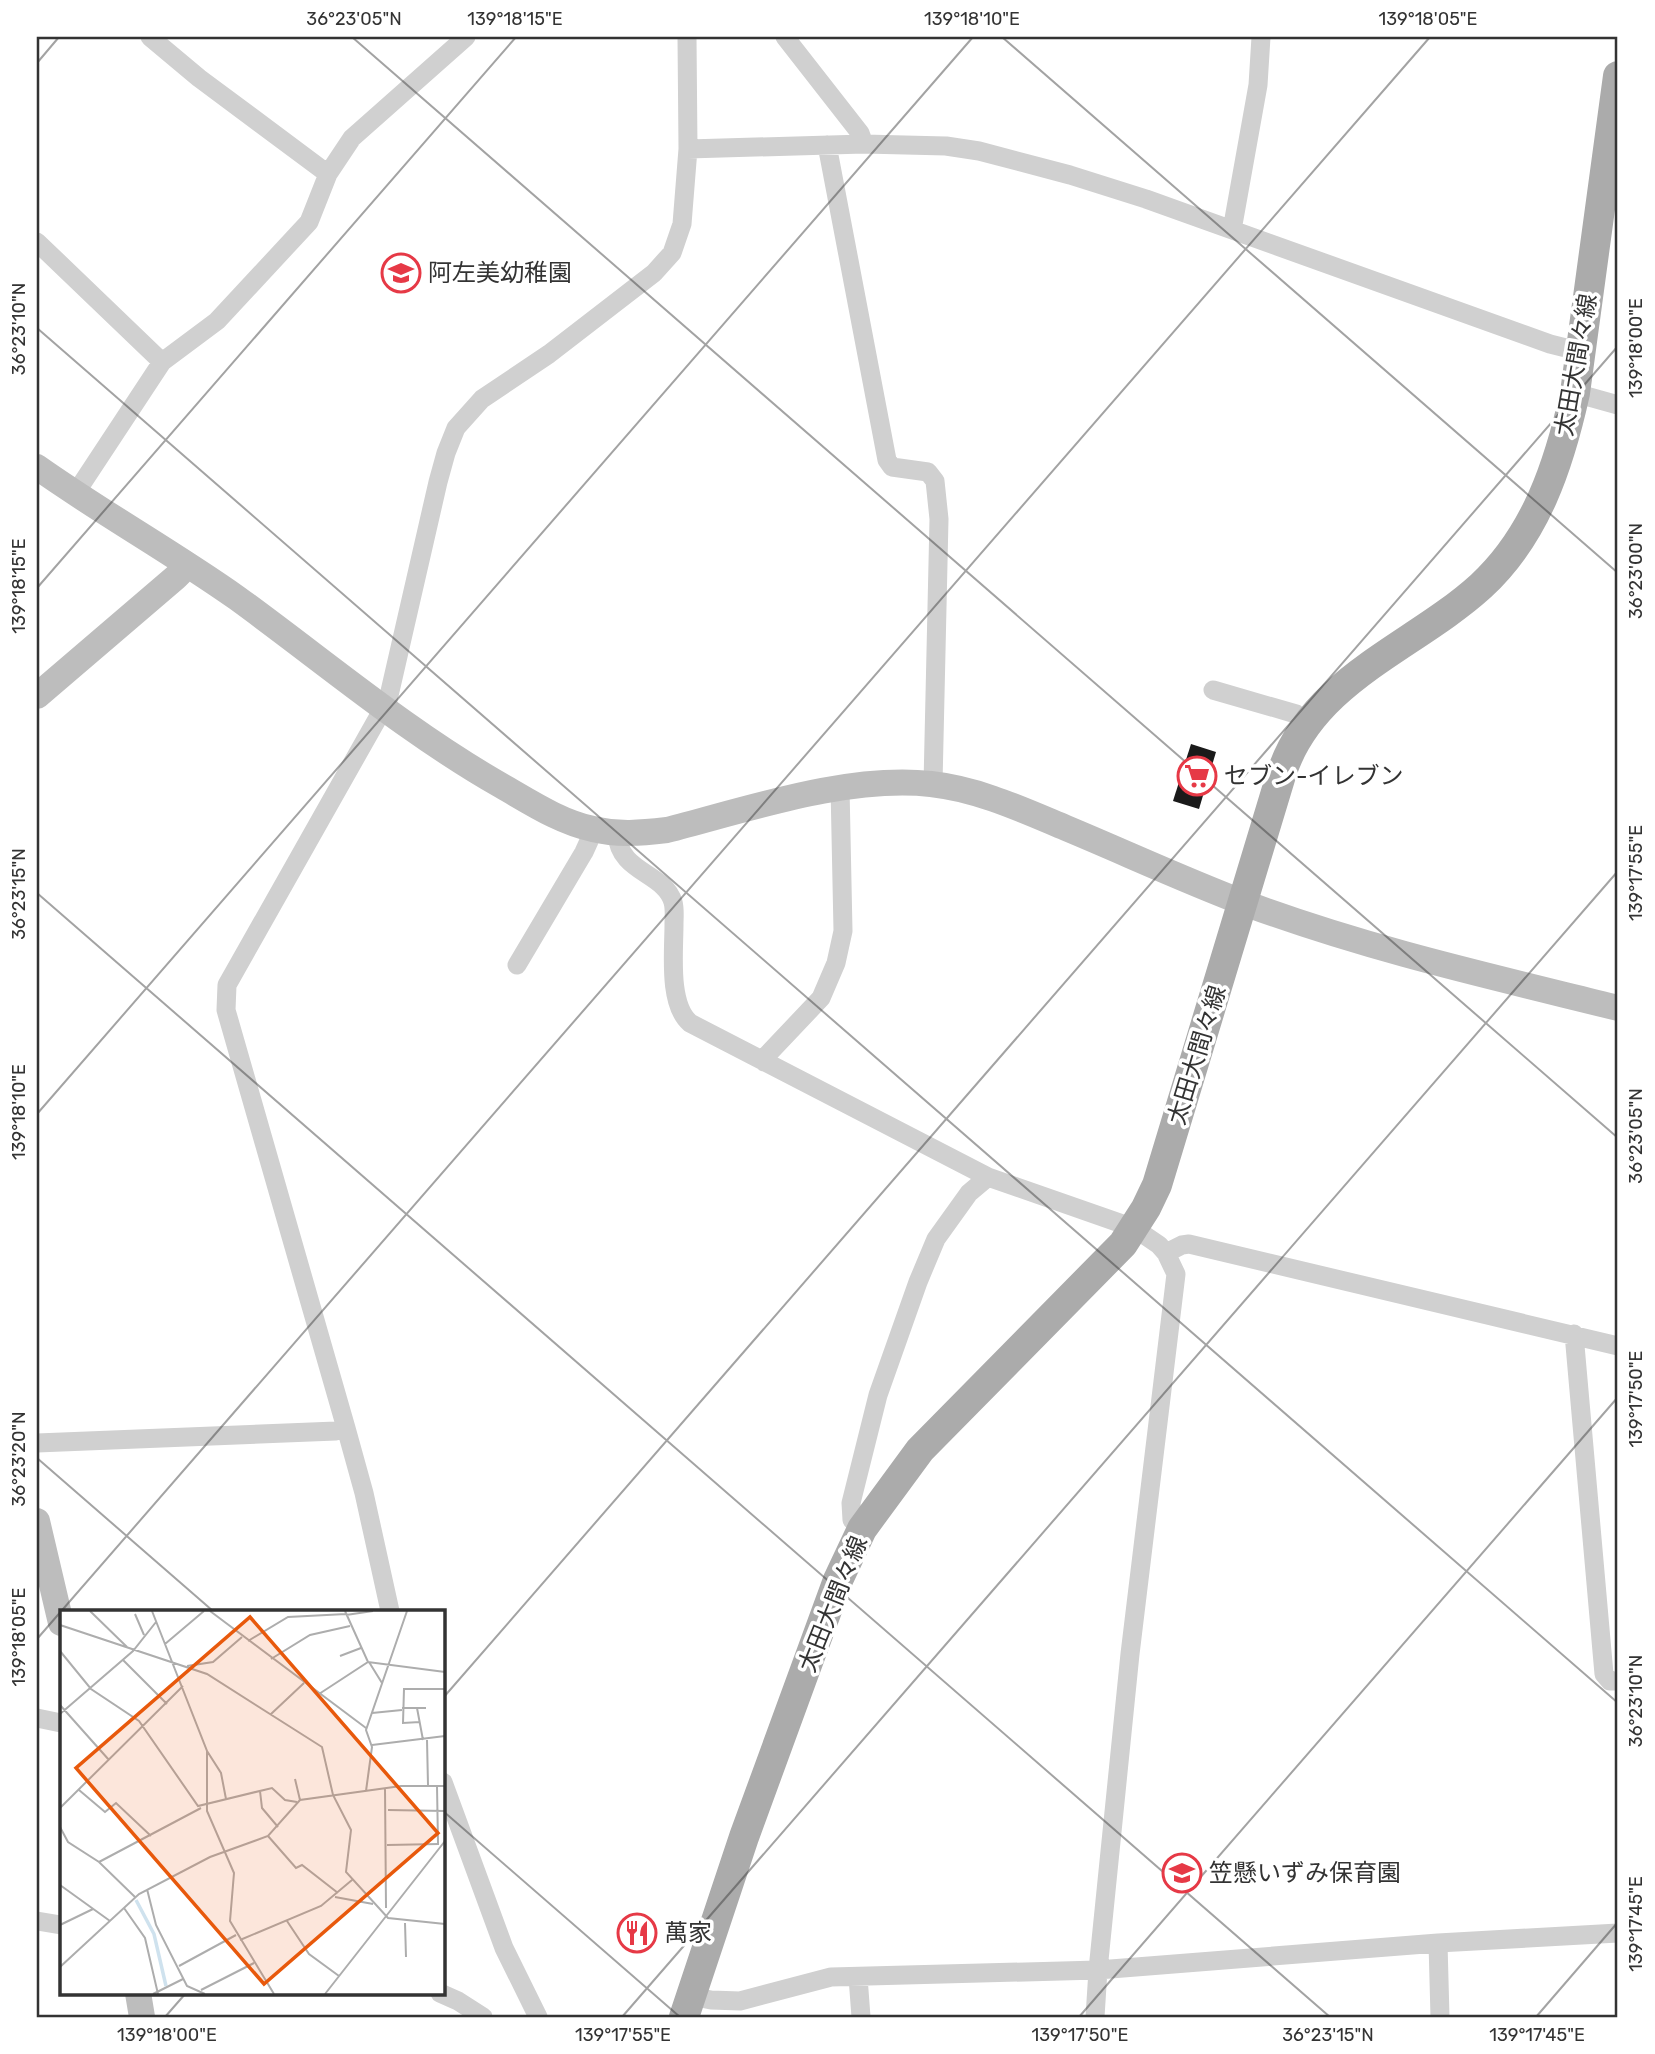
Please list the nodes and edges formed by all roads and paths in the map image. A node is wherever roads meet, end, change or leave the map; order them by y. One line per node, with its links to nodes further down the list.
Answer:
1 (150, 37): 11 (street)
2 (466, 37): 11 (street)
3 (687, 37): 9 (street)
4 (785, 37): 7 (street)
5 (1261, 37): 12 (street)
6 (1618, 76): 10 (main road, 太田大間々線)
7 (864, 144): 8 (street); 12 (street)
8 (827, 145): 9 (street); 25 (street)
9 (688, 149): 23 (street)
10 (1612, 159): 14 (main road, 太田大間々線)
11 (328, 174): 15 (street)
12 (1232, 230): 14 (street)
13 (37, 242): 15 (street)
14 (1582, 352): 16 (main road, 太田大間々線)
15 (162, 362): 19 (street)
16 (1576, 393): 17 (street); 24 (main road, 太田大間々線)
17 (1618, 405)
18 (37, 467): 19 (street)
19 (75, 494): 20 (street)
20 (188, 565): 22 (street); 23 (street)
21 (1213, 690): 24 (street)
22 (37, 696)
23 (383, 709): 27 (street); 38 (street)
24 (1308, 723): 29 (main road, 太田大間々線)
25 (933, 784): 26 (street); 29 (street)
26 (840, 787): 28 (street); 32 (street)
27 (591, 829): 28 (street); 30 (street)
28 (617, 834): 32 (street)
29 (1243, 902): 31 (street); 34 (main road, 太田大間々線)
30 (517, 965)
31 (1618, 1008)
32 (764, 1062): 33 (street)
33 (988, 1177): 34 (street); 41 (street)
34 (1133, 1228): 35 (street); 41 (main road, 太田大間々線)
35 (1166, 1253): 36 (street); 52 (street)
36 (1574, 1334): 37 (street); 44 (street)
37 (1618, 1346)
38 (346, 1428): 39 (street); 42 (street)
39 (37, 1443)
40 (37, 1521): 43 (street)
41 (862, 1529): 56 (main road, 太田大間々線)
42 (390, 1610)
43 (60, 1619)
44 (1618, 1681)
45 (37, 1718): 46 (street)
46 (60, 1723)
47 (444, 1785): 59 (street)
48 (37, 1921): 49 (street)
49 (60, 1925)
50 (1618, 1933): 51 (street)
51 (1437, 1943): 52 (street); 62 (street)
52 (1098, 1970): 53 (street); 61 (street)
53 (858, 1977): 56 (street); 60 (street)
54 (138, 1994): 57 (street)
55 (442, 1994): 58 (street)
56 (688, 2006)
57 (142, 2017)
58 (483, 2017)
59 (538, 2017)
60 (861, 2017)
61 (1095, 2017)
62 (1440, 2017)

